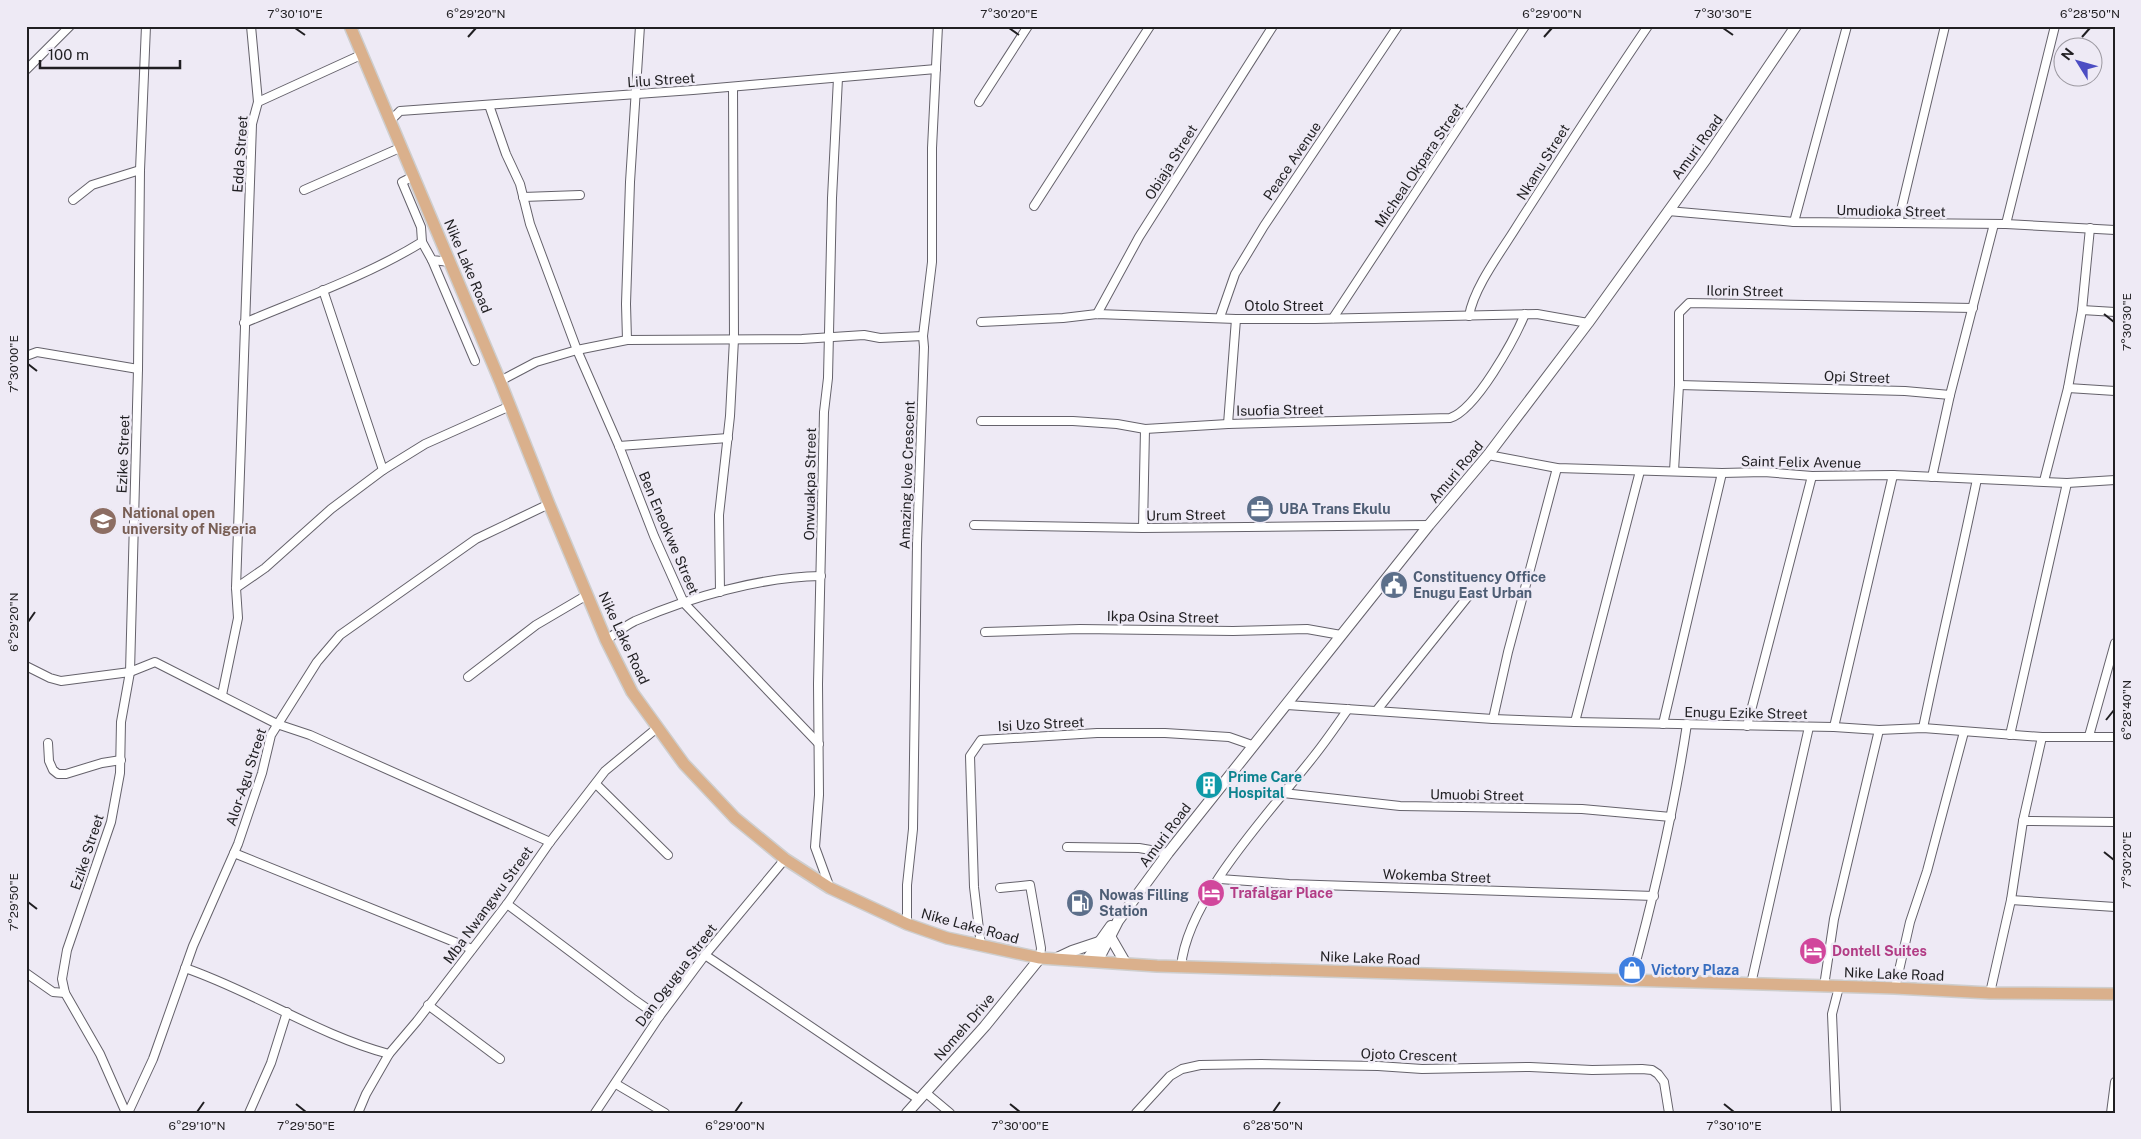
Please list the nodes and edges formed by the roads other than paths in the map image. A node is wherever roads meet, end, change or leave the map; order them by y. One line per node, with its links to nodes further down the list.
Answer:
1 (70, 26): 19 (street)
2 (146, 26): 28 (street, Ezike Street)
3 (251, 26): 23 (street)
4 (350, 26): 17 (main road, Nike Lake Road)
5 (640, 26): 22 (street)
6 (938, 26): 18 (street, Amazing love Crescent)
7 (1028, 26): 24 (street)
8 (1150, 26): 34 (street)
9 (1273, 26): 49 (street, Obiaja Street)
10 (1398, 26): 52 (street, Peace Avenue)
11 (1526, 26): 53 (street, Micheal Okpara Street)
12 (1648, 26): 51 (street, Nkanu Street)
13 (1796, 26): 35 (main road, Amuri Road)
14 (1847, 26): 36 (street)
15 (1945, 26): 37 (street)
16 (2055, 26): 39 (street)
17 (363, 54): 23 (street, Edda Street); 26 (main road, Nike Lake Road)
18 (936, 69): 20 (street, Lilu Street); 58 (street, Amazing love Crescent)
19 (26, 70)
20 (838, 78): 21 (street, Lilu Street); 59 (street, Onwuakpa Street)
21 (733, 87): 22 (street, Lilu Street); 60 (street)
22 (635, 94): 25 (street, Lilu Street); 61 (street)
23 (258, 102): 56 (street, Edda Street)
24 (979, 102)
25 (489, 105): 26 (street, Lilu Street); 32 (street, Ben Eneokwe Street)
26 (391, 120): 27 (main road, Nike Lake Road)
27 (402, 146): 29 (main road, Nike Lake Road); 30 (street)
28 (140, 170): 33 (street); 65 (street, Ezike Street)
29 (414, 176): 42 (street); 44 (main road, Nike Lake Road)
30 (304, 190)
31 (580, 195): 32 (street)
32 (523, 197): 62 (street, Ben Eneokwe Street)
33 (73, 200)
34 (1034, 206)
35 (1668, 211): 36 (street, Umudioka Street); 57 (main road, Amuri Road)
36 (1794, 222): 37 (street, Umudioka Street)
37 (1898, 223): 38 (street, Umudioka Street)
38 (1994, 224): 39 (street, Umudioka Street); 46 (street)
39 (2006, 224): 40 (street, Umudioka Street)
40 (2090, 228): 41 (street, Umudioka Street); 47 (street)
41 (2114, 229)
42 (422, 242): 43 (street); 45 (street)
43 (432, 260): 44 (street); 64 (street)
44 (450, 262): 66 (main road, Nike Lake Road)
45 (323, 290): 56 (street); 79 (street)
46 (1973, 308): 67 (street, Ilorin Street); 70 (street)
47 (2082, 310): 48 (street); 68 (street)
48 (2115, 312)
49 (1097, 314): 52 (street, Otolo Street); 55 (street, Otolo Street)
50 (1525, 314): 51 (street, Otolo Street); 57 (street, Otolo Street); 73 (street, Isuofia Street)
51 (1469, 316): 53 (street, Otolo Street)
52 (1220, 317): 54 (street, Otolo Street)
53 (1333, 318): 54 (street, Otolo Street)
54 (1236, 319): 73 (street)
55 (981, 322)
56 (244, 323): 95 (street, Edda Street)
57 (1588, 323): 77 (main road, Amuri Road)
58 (923, 336): 59 (street); 150 (street, Amazing love Crescent)
59 (828, 337): 60 (street); 94 (street, Onwuakpa Street)
60 (734, 339): 61 (street); 75 (street)
61 (627, 340): 62 (street)
62 (577, 350): 66 (street); 76 (street, Ben Eneokwe Street)
63 (26, 356): 65 (street)
64 (475, 361)
65 (138, 369): 105 (street, Ezike Street)
66 (500, 381): 71 (main road, Nike Lake Road)
67 (1679, 385): 70 (street, Opi Street); 81 (street, Ilorin Street)
68 (2068, 388): 69 (street); 88 (street)
69 (2115, 391)
70 (1950, 395): 85 (street)
71 (510, 406): 79 (street); 90 (main road, Nike Lake Road)
72 (981, 421): 74 (street, Isuofia Street)
73 (1228, 424): 74 (street, Isuofia Street)
74 (1145, 429): 93 (street)
75 (728, 438): 76 (street); 96 (street)
76 (619, 446): 99 (street, Ben Eneokwe Street)
77 (1488, 455): 78 (street, Saint Felix Avenue); 91 (main road, Amuri Road)
78 (1557, 468): 80 (street, Saint Felix Avenue); 111 (street)
79 (382, 470): 95 (street)
80 (1640, 471): 81 (street, Saint Felix Avenue); 112 (street)
81 (1674, 471): 82 (street, Saint Felix Avenue)
82 (1722, 473): 84 (street, Saint Felix Avenue); 114 (street)
83 (1893, 475): 84 (street, Saint Felix Avenue); 85 (street, Saint Felix Avenue); 118 (street)
84 (1812, 476): 116 (street)
85 (1932, 477): 86 (street, Saint Felix Avenue)
86 (1977, 479): 88 (street, Saint Felix Avenue); 120 (street)
87 (2115, 480): 89 (street, Saint Felix Avenue)
88 (2044, 481): 89 (street, Saint Felix Avenue)
89 (2068, 483): 123 (street)
90 (549, 504): 98 (main road, Nike Lake Road); 113 (street, Alor-Agu Street)
91 (1429, 524): 93 (street, Urum Street); 101 (main road, Amuri Road)
92 (974, 525): 93 (street, Urum Street)
93 (1144, 528)
94 (821, 576): 96 (street); 128 (street, Onwuakpa Street)
95 (236, 588): 107 (street, Edda Street)
96 (720, 592): 99 (street)
97 (1470, 594): 110 (street)
98 (588, 595): 102 (main road, Nike Lake Road); 106 (street)
99 (684, 603): 102 (street); 128 (street, Ben Eneokwe Street)
100 (985, 632): 101 (street, Ikpa Osina Street)
101 (1341, 635): 108 (main road, Amuri Road)
102 (606, 640): 119 (main road, Nike Lake Road)
103 (2115, 643): 124 (street)
104 (26, 666): 105 (street)
105 (130, 672): 107 (street); 130 (street, Ezike Street)
106 (468, 678)
107 (222, 695): 113 (street)
108 (1287, 704): 109 (street, Enugu Ezike Street); 129 (main road, Amuri Road)
109 (1348, 709): 110 (street, Enugu Ezike Street); 132 (street)
110 (1377, 710): 111 (street, Enugu Ezike Street)
111 (1493, 719): 112 (street, Enugu Ezike Street)
112 (1575, 722): 114 (street, Enugu Ezike Street)
113 (277, 724): 136 (street); 138 (street, Alor-Agu Street)
114 (1663, 724): 115 (street, Enugu Ezike Street)
115 (1687, 724): 116 (street, Enugu Ezike Street); 133 (street)
116 (1747, 726): 117 (street, Enugu Ezike Street)
117 (1809, 726): 118 (street, Enugu Ezike Street); 164 (street)
118 (1834, 727): 121 (street, Enugu Ezike Street)
119 (657, 728): 131 (street, Mba Nwangwu Street); 141 (main road, Nike Lake Road)
120 (1923, 728): 121 (street, Enugu Ezike Street); 122 (street, Enugu Ezike Street)
121 (1879, 730): 165 (street)
122 (1964, 732): 123 (street, Enugu Ezike Street); 167 (street)
123 (2010, 735): 125 (street, Enugu Ezike Street)
124 (2089, 736): 125 (street, Enugu Ezike Street); 126 (street, Enugu Ezike Street)
125 (2042, 737): 134 (street)
126 (2115, 737)
127 (48, 743): 130 (street)
128 (819, 744): 143 (street, Onwuakpa Street)
129 (1252, 745): 139 (main road, Amuri Road); 153 (street, Isi Uzo Street)
130 (121, 760): 169 (street, Ezike Street)
131 (596, 784): 136 (street, Mba Nwangwu Street); 140 (street)
132 (1284, 794): 133 (street, Umuobi Street); 142 (street)
133 (1671, 817): 145 (street)
134 (2023, 821): 135 (street); 146 (street)
135 (2115, 822)
136 (550, 842): 147 (street, Mba Nwangwu Street)
137 (1067, 848): 139 (street)
138 (234, 853): 154 (street); 161 (street, Alor-Agu Street)
139 (1168, 853): 149 (main road, Amuri Road)
140 (668, 855)
141 (785, 859): 143 (main road, Nike Lake Road); 155 (street, Dan Ogugua Street)
142 (1220, 879): 145 (street, Wokemba Street); 160 (street)
143 (830, 888): 150 (main road, Nike Lake Road)
144 (1000, 888): 156 (street)
145 (1654, 896): 163 (street)
146 (2010, 900): 148 (street); 168 (street)
147 (507, 904): 154 (street, Mba Nwangwu Street); 173 (street)
148 (2115, 907)
149 (1118, 921): 151 (main road, Amuri Road); 152 (main road, Amuri Road)
150 (907, 924): 153 (main road, Nike Lake Road)
151 (1111, 938): 158 (main road, Amuri Road); 159 (main road)
152 (1099, 942): 157 (main road); 158 (main road, Amuri Road)
153 (981, 946): 156 (main road, Nike Lake Road)
154 (472, 948): 171 (street, Mba Nwangwu Street)
155 (705, 955): 173 (street, Dan Ogugua Street); 178 (street)
156 (1040, 958): 157 (main road, Nike Lake Road); 178 (main road, Nomeh Drive)
157 (1055, 959): 158 (main road, Nike Lake Road)
158 (1092, 962): 159 (main road, Nike Lake Road)
159 (1126, 964): 160 (main road, Nike Lake Road)
160 (1181, 967): 163 (main road, Nike Lake Road)
161 (185, 968): 172 (street); 179 (street, Alor-Agu Street)
162 (26, 973): 169 (street)
163 (1631, 980): 164 (main road, Nike Lake Road)
164 (1751, 984): 165 (main road, Nike Lake Road)
165 (1824, 986): 166 (main road, Nike Lake Road)
166 (1839, 987): 167 (main road, Nike Lake Road); 188 (street)
167 (1895, 988): 168 (main road, Nike Lake Road)
168 (1990, 992): 170 (main road, Nike Lake Road)
169 (65, 994): 179 (street)
170 (2115, 994)
171 (428, 1006): 174 (street, Mba Nwangwu Street); 175 (street)
172 (287, 1012): 174 (street); 180 (street)
173 (659, 1017): 177 (street, Dan Ogugua Street)
174 (389, 1054): 181 (street, Mba Nwangwu Street)
175 (500, 1059)
176 (2115, 1082): 189 (street)
177 (616, 1084): 182 (street, Dan Ogugua Street); 183 (street)
178 (922, 1096): 184 (main road, Nomeh Drive); 185 (street)
179 (127, 1113)
180 (250, 1113)
181 (358, 1113)
182 (595, 1113)
183 (665, 1113)
184 (907, 1113)
185 (950, 1113)
186 (1136, 1113): 187 (street, Ojoto Crescent)
187 (1668, 1113)
188 (1836, 1113)
189 (2110, 1113)

